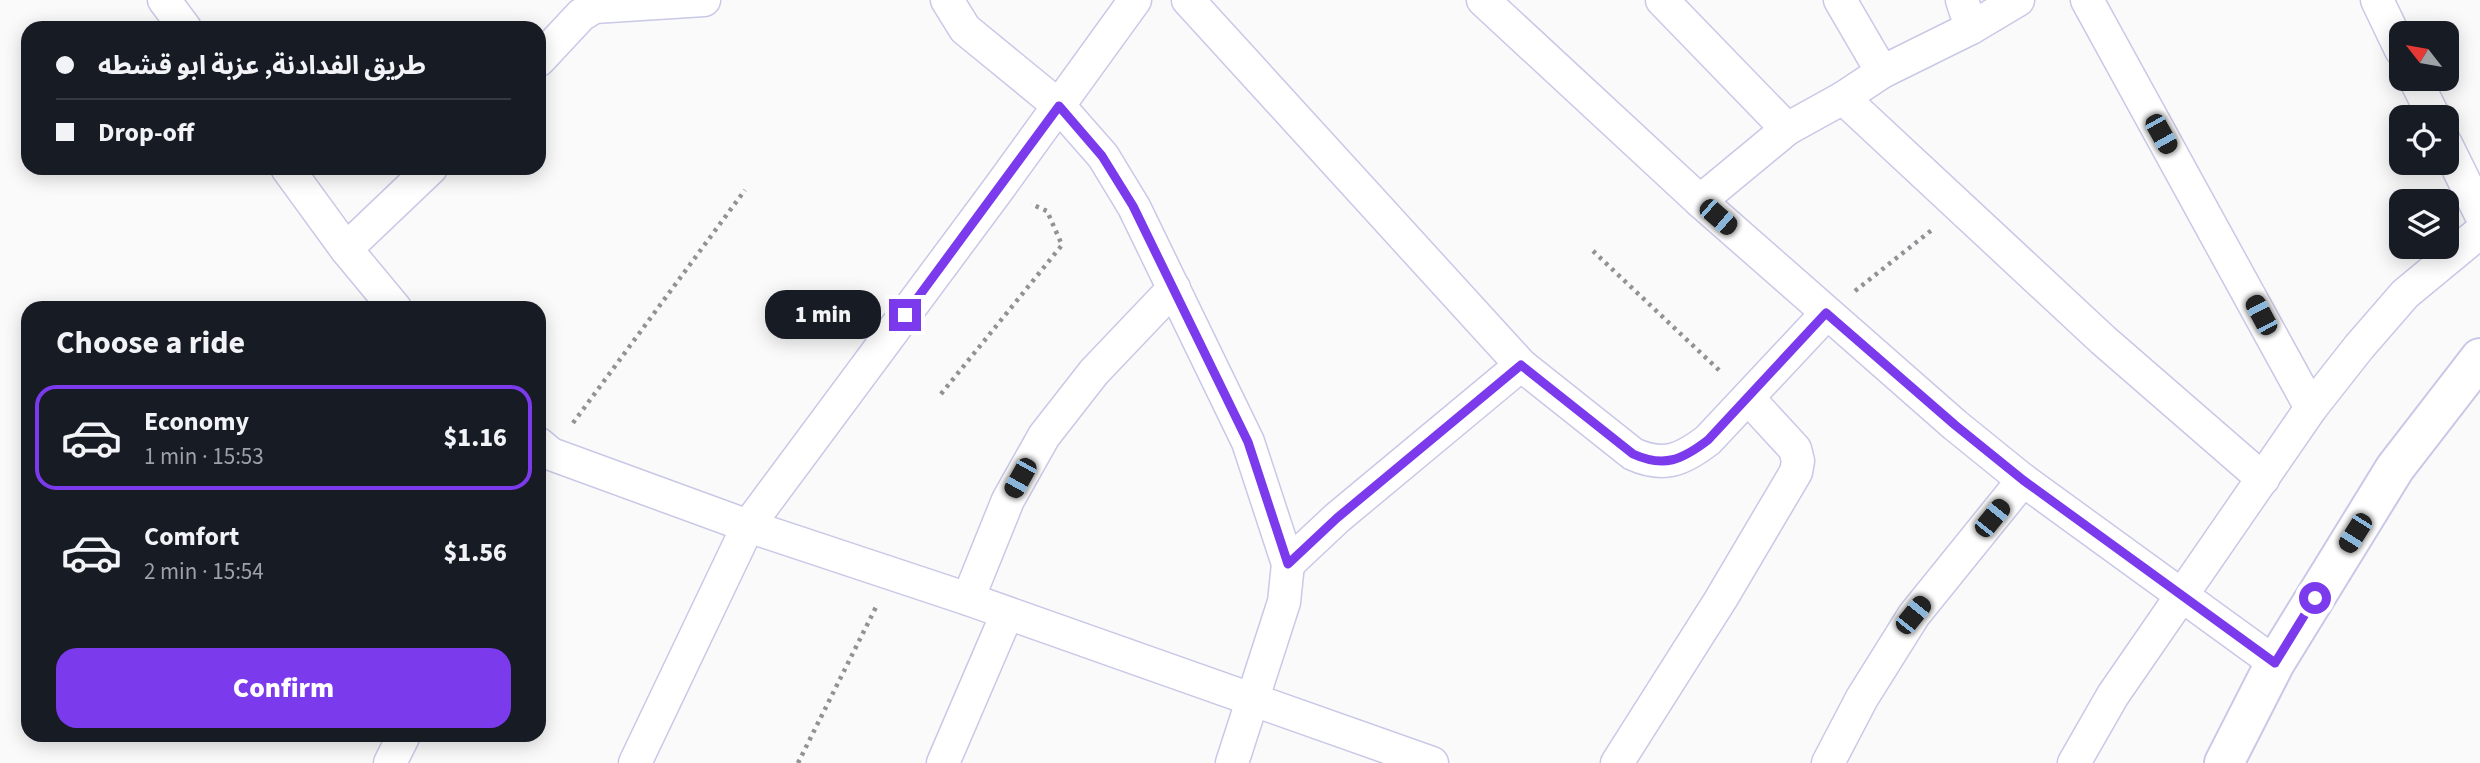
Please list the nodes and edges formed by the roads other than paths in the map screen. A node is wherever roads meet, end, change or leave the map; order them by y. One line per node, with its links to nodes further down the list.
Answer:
1 (164, 0): 13 (street)
2 (704, 0): 15 (street)
3 (947, 0): 18 (street)
4 (1135, 0): 18 (street)
5 (1188, 0): 31 (street)
6 (1483, 0): 23 (street)
7 (1662, 0): 19 (street)
8 (1840, 0): 16 (street)
9 (2018, 0): 12 (street)
10 (2087, 0): 33 (street)
11 (2377, 0): 14 (street)
12 (1966, 14): 16 (street)
13 (180, 21)
14 (2389, 25)
15 (546, 52)
16 (1882, 72): 17 (street)
17 (1843, 98): 19 (street); 36 (street)
18 (1059, 106): 27 (street); 37 (street)
19 (1787, 130): 23 (street)
20 (2459, 170): 24 (street)
21 (292, 175): 26 (street)
22 (424, 175): 26 (street)
23 (1700, 201): 29 (street)
24 (2480, 213)
25 (2480, 232): 33 (street)
26 (346, 249): 28 (street)
27 (1174, 289): 38 (street); 40 (street)
28 (389, 301)
29 (1826, 313): 32 (street); 35 (street)
30 (2480, 358): 42 (street)
31 (1521, 365): 32 (street); 38 (street)
32 (1748, 398): 51 (street)
33 (2311, 408): 36 (street)
34 (546, 459): 37 (street)
35 (2023, 480): 39 (street); 52 (street)
36 (2263, 480): 39 (street)
37 (748, 526): 40 (street); 47 (street)
38 (1288, 564): 43 (street)
39 (2182, 596): 42 (street); 53 (street)
40 (968, 599): 41 (street)
41 (1007, 614): 43 (street); 48 (street)
42 (2275, 663): 54 (street)
43 (1252, 698): 45 (street); 49 (street)
44 (400, 742): 46 (street)
45 (1396, 757): 50 (street)
46 (390, 763)
47 (635, 763)
48 (943, 763)
49 (1232, 763)
50 (1432, 763)
51 (1618, 763)
52 (1828, 763)
53 (2074, 763)
54 (2224, 763)

